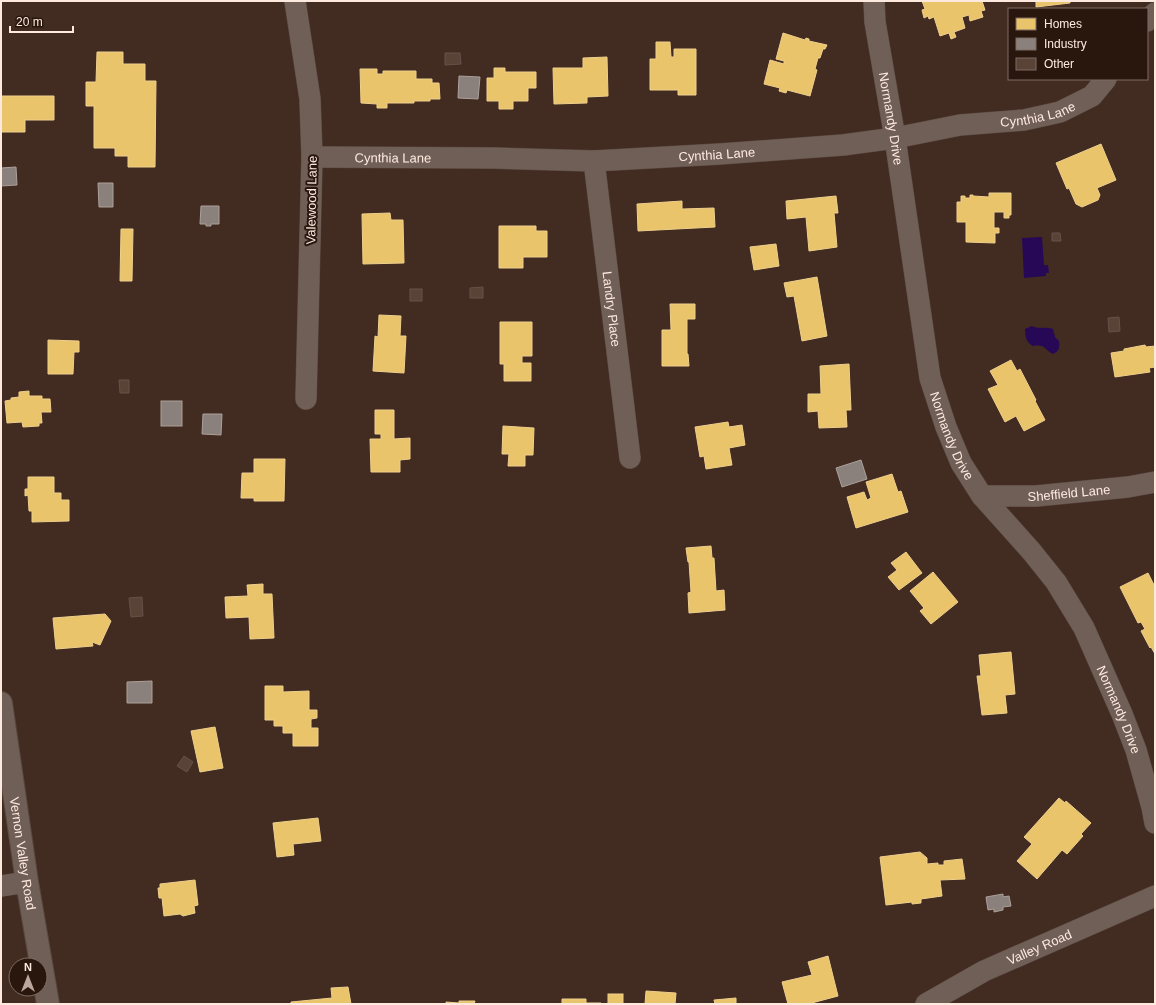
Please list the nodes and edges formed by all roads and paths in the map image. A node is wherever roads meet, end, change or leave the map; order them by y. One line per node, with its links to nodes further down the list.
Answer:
1 (295, 1): 7 (street, Valewood Lane)
2 (874, 1): 6 (street, Normandy Drive)
3 (1155, 12): 4 (street)
4 (1148, 20)
5 (1105, 80): 6 (street, Cynthia Lane)
6 (895, 138): 8 (street, Cynthia Lane); 12 (street, Normandy Drive)
7 (312, 157): 8 (street, Cynthia Lane); 9 (street, Valewood Lane)
8 (594, 161): 10 (street, Landry Place)
9 (306, 399)
10 (630, 458)
11 (1155, 482): 12 (street, Sheffield Lane)
12 (982, 496): 14 (street, Normandy Drive)
13 (1, 703): 15 (main road, Vernon Valley Road)
14 (1155, 823)
15 (27, 882): 16 (street); 18 (main road, Vernon Valley Road)
16 (1, 886)
17 (1155, 896): 19 (street, Valley Road)
18 (48, 1004)
19 (926, 1004)

